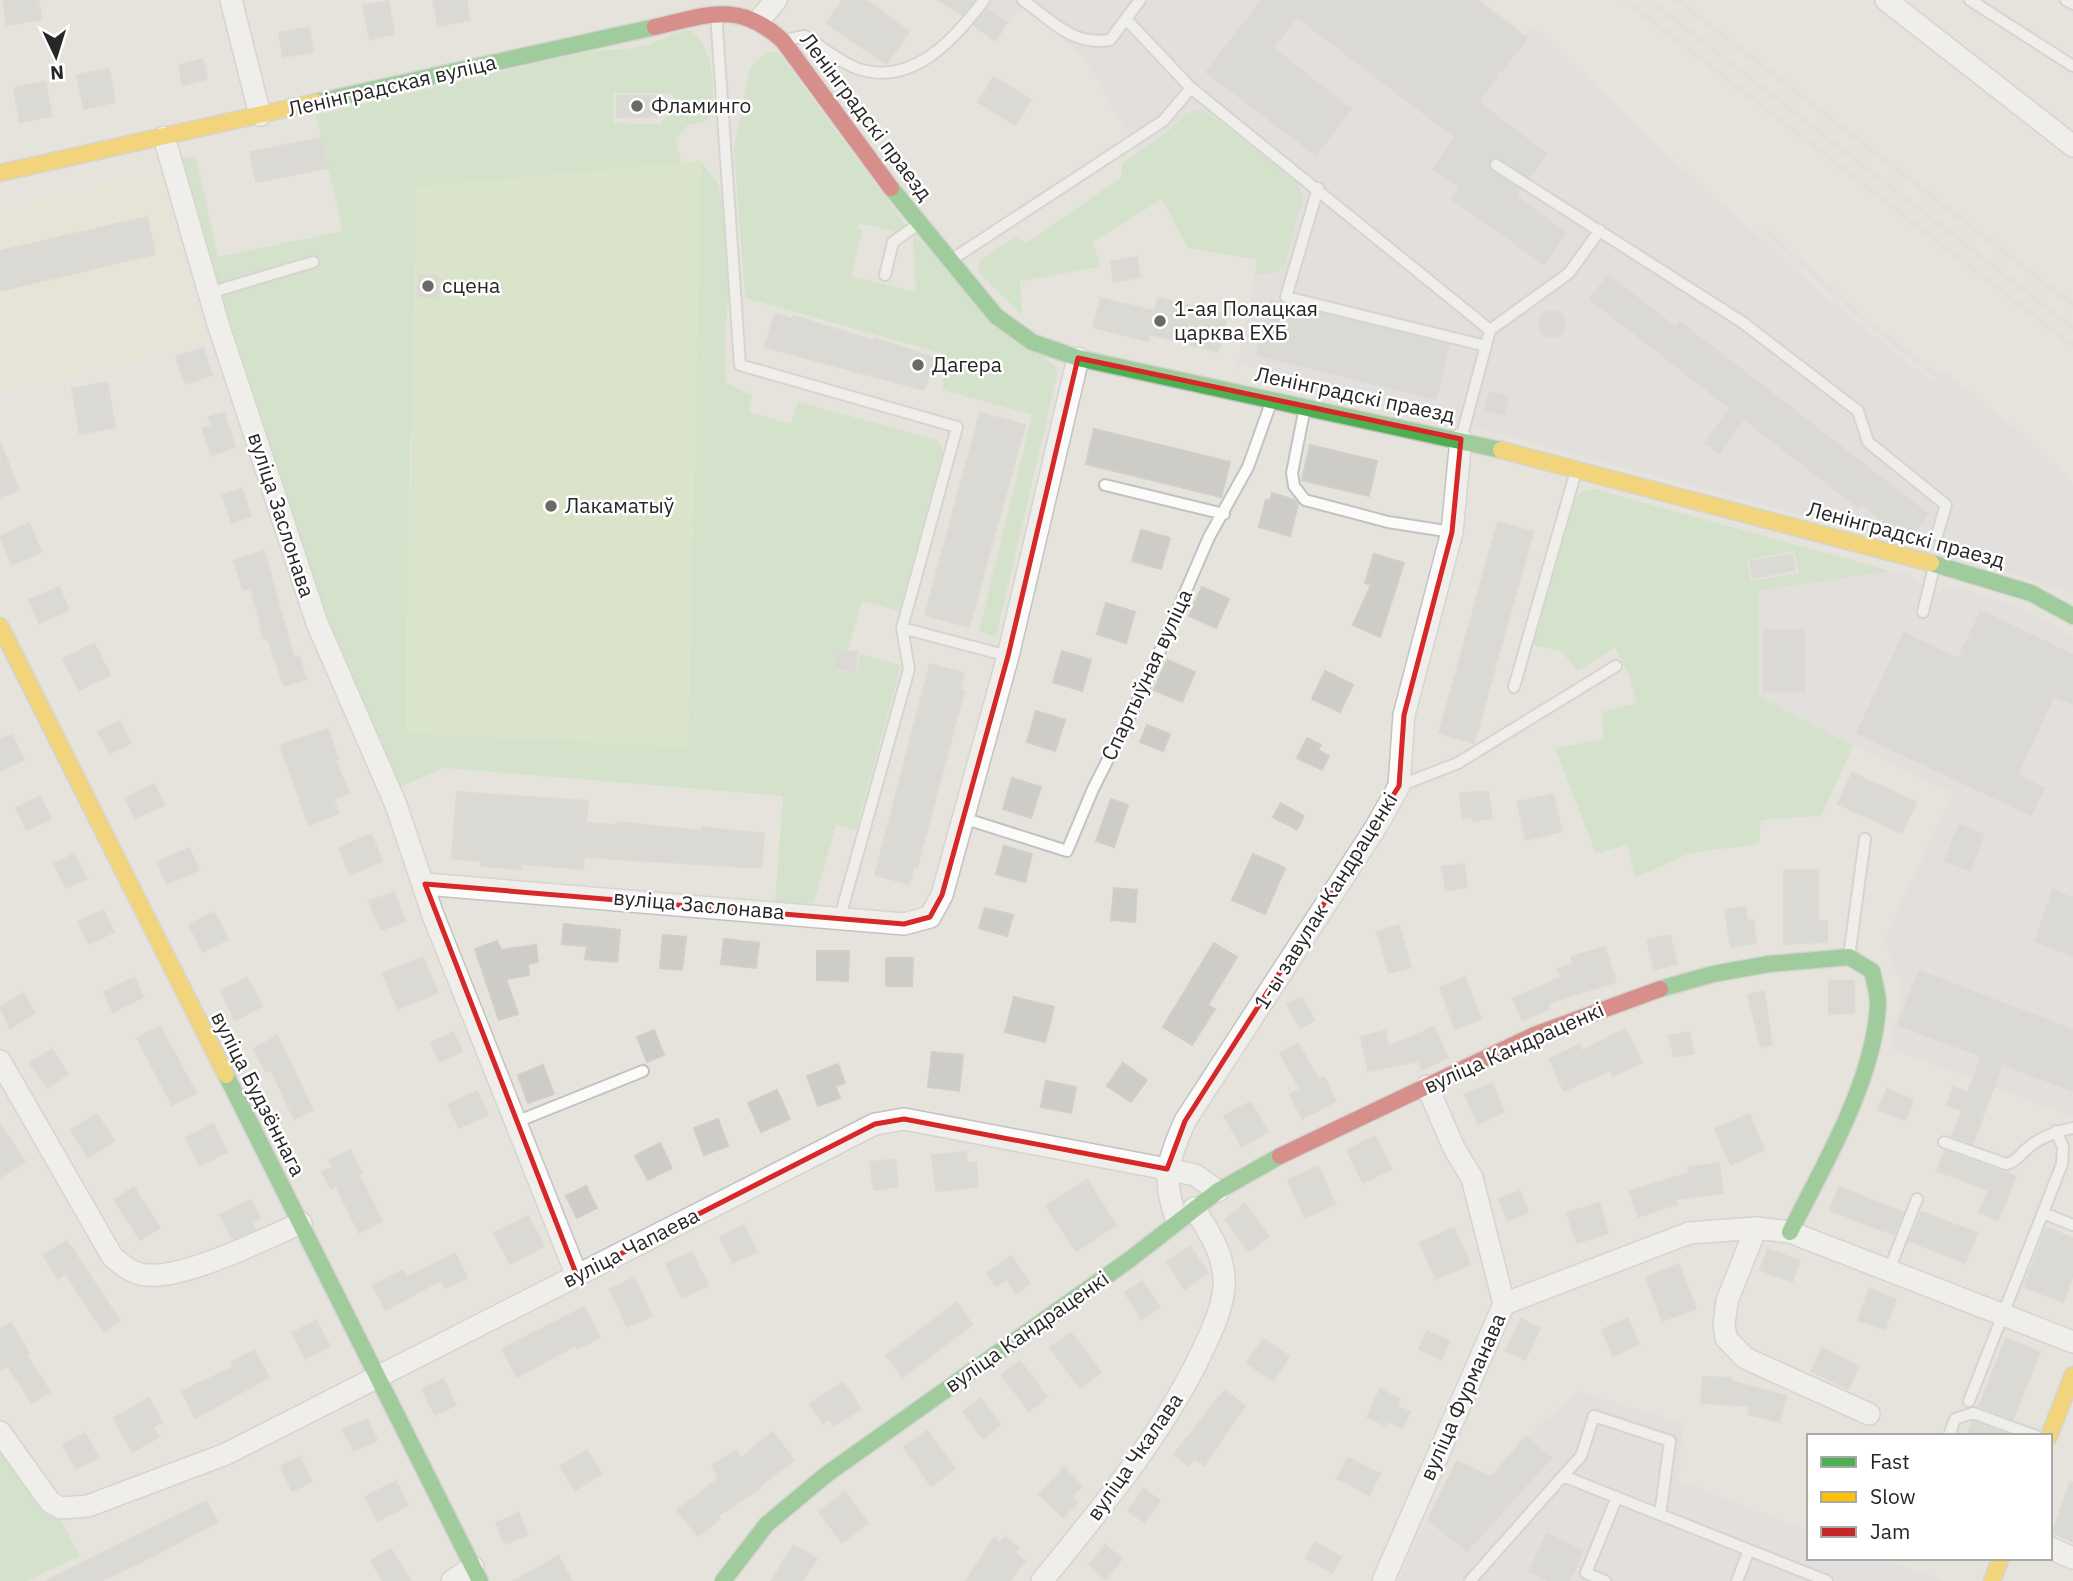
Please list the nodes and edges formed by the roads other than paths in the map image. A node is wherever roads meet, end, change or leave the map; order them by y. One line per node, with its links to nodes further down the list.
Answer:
1 (231, 0): 16 (street)
2 (776, 0): 11 (street)
3 (984, 0): 13 (lane)
4 (1023, 0): 12 (lane)
5 (1140, 0): 12 (lane)
6 (1886, 0): 18 (street)
7 (1970, 0): 14 (lane)
8 (2066, 0): 9 (lane)
9 (2073, 4)
10 (716, 13): 11 (street, Ленінградская вуліца); 16 (street, Ленінградская вуліца); 43 (lane)
11 (760, 19): 13 (street, Ленінградскі праезд)
12 (1126, 19): 15 (lane)
13 (783, 41): 22 (street, Ленінградскі праезд)
14 (2073, 66)
15 (1191, 88): 21 (lane); 24 (lane)
16 (260, 116): 17 (street, Ленінградская вуліца)
17 (164, 137): 20 (street, Ленінградская вуліца); 27 (street, вуліца Заслонава)
18 (2073, 146)
19 (1496, 165): 23 (lane)
20 (1, 171)
21 (1318, 188): 28 (lane); 29 (lane)
22 (919, 223): 24 (street, Ленінградскі праезд); 26 (lane)
23 (1600, 230): 28 (lane); 38 (lane)
24 (948, 261): 30 (street, Ленінградскі праезд)
25 (313, 262): 27 (lane)
26 (885, 275)
27 (209, 293): 50 (street, вуліца Заслонава)
28 (1490, 331): 29 (lane)
29 (1486, 346): 33 (lane)
30 (1079, 358): 31 (street, Ленінградскі праезд); 44 (street)
31 (1272, 400): 32 (street, Ленінградскі праезд); 36 (lane, Спартыўная вуліца)
32 (1305, 407): 33 (street, Ленінградскі праезд); 37 (lane)
33 (1461, 439): 34 (street, Ленінградскі праезд); 37 (street, 1-ы завулак Кандраценкі)
34 (1577, 468): 39 (street, Ленінградскі праезд); 46 (lane)
35 (1105, 485): 36 (lane)
36 (1224, 514): 48 (lane, Спартыўная вуліца)
37 (1452, 532): 47 (street, 1-ы завулак Кандраценкі)
38 (1937, 535)
39 (1935, 564): 40 (lane); 41 (street, Ленінградскі праезд)
40 (1923, 612)
41 (2073, 616)
42 (0, 626): 65 (street, вуліца Будзённага)
43 (902, 628): 44 (lane); 51 (lane)
44 (1008, 656): 48 (street)
45 (1616, 666): 47 (lane)
46 (1514, 687)
47 (1399, 786): 60 (street, 1-ы завулак Кандраценкі)
48 (963, 818): 51 (street, вуліца Заслонава)
49 (1865, 839): 52 (lane)
50 (425, 884): 51 (street, вуліца Заслонава); 56 (street, вуліца Заслонава)
51 (840, 918)
52 (1850, 957): 55 (street, вуліца Кандраценкі); 68 (street)
53 (0, 1061): 65 (street)
54 (643, 1071): 56 (lane)
55 (1427, 1086): 61 (street, вуліца Кандраценкі); 71 (street)
56 (516, 1122): 70 (street, вуліца Заслонава)
57 (2073, 1128): 58 (lane)
58 (2056, 1131): 59 (lane); 63 (lane)
59 (1944, 1142)
60 (1167, 1169): 61 (street, вуліца Чапаева); 64 (street, 1-ы завулак Кандраценкі); 70 (street, вуліца Чапаева)
61 (1218, 1191): 64 (street, вуліца Кандраценкі)
62 (1917, 1199): 69 (lane)
63 (2043, 1213): 66 (lane); 72 (lane)
64 (1185, 1214): 93 (street, вуліца Кандраценкі); 94 (street, вуліца Чкалава)
65 (301, 1223): 74 (street, вуліца Будзённага)
66 (2073, 1225)
67 (1756, 1228): 68 (street, вуліца Фурманава); 71 (street, вуліца Фурманава); 77 (street)
68 (1790, 1232): 69 (street)
69 (1889, 1270): 72 (street)
70 (577, 1276): 74 (street, вуліца Чапаева)
71 (1504, 1304): 95 (street, вуліца Фурманава)
72 (2003, 1315): 73 (street); 76 (lane)
73 (2073, 1342)
74 (378, 1376): 78 (street, вуліца Чапаева); 89 (street, вуліца Будзённага)
75 (2073, 1376): 81 (street)
76 (1969, 1401)
77 (1869, 1414)
78 (0, 1432)
79 (1950, 1434): 80 (lane)
80 (2031, 1434)
81 (2050, 1434)
82 (1563, 1476): 83 (lane); 84 (lane); 91 (lane)
83 (1616, 1497): 84 (lane); 90 (lane)
84 (1660, 1515): 86 (lane)
85 (2052, 1549): 87 (street)
86 (1749, 1550): 97 (lane); 98 (lane)
87 (2073, 1558)
88 (2000, 1560): 99 (street)
89 (477, 1574): 92 (street)
90 (1585, 1577): 96 (lane)
91 (1476, 1579)
92 (452, 1581)
93 (723, 1581)
94 (1042, 1581)
95 (1383, 1581)
96 (1605, 1581)
97 (1737, 1581)
98 (1827, 1581)
99 (1992, 1581)

